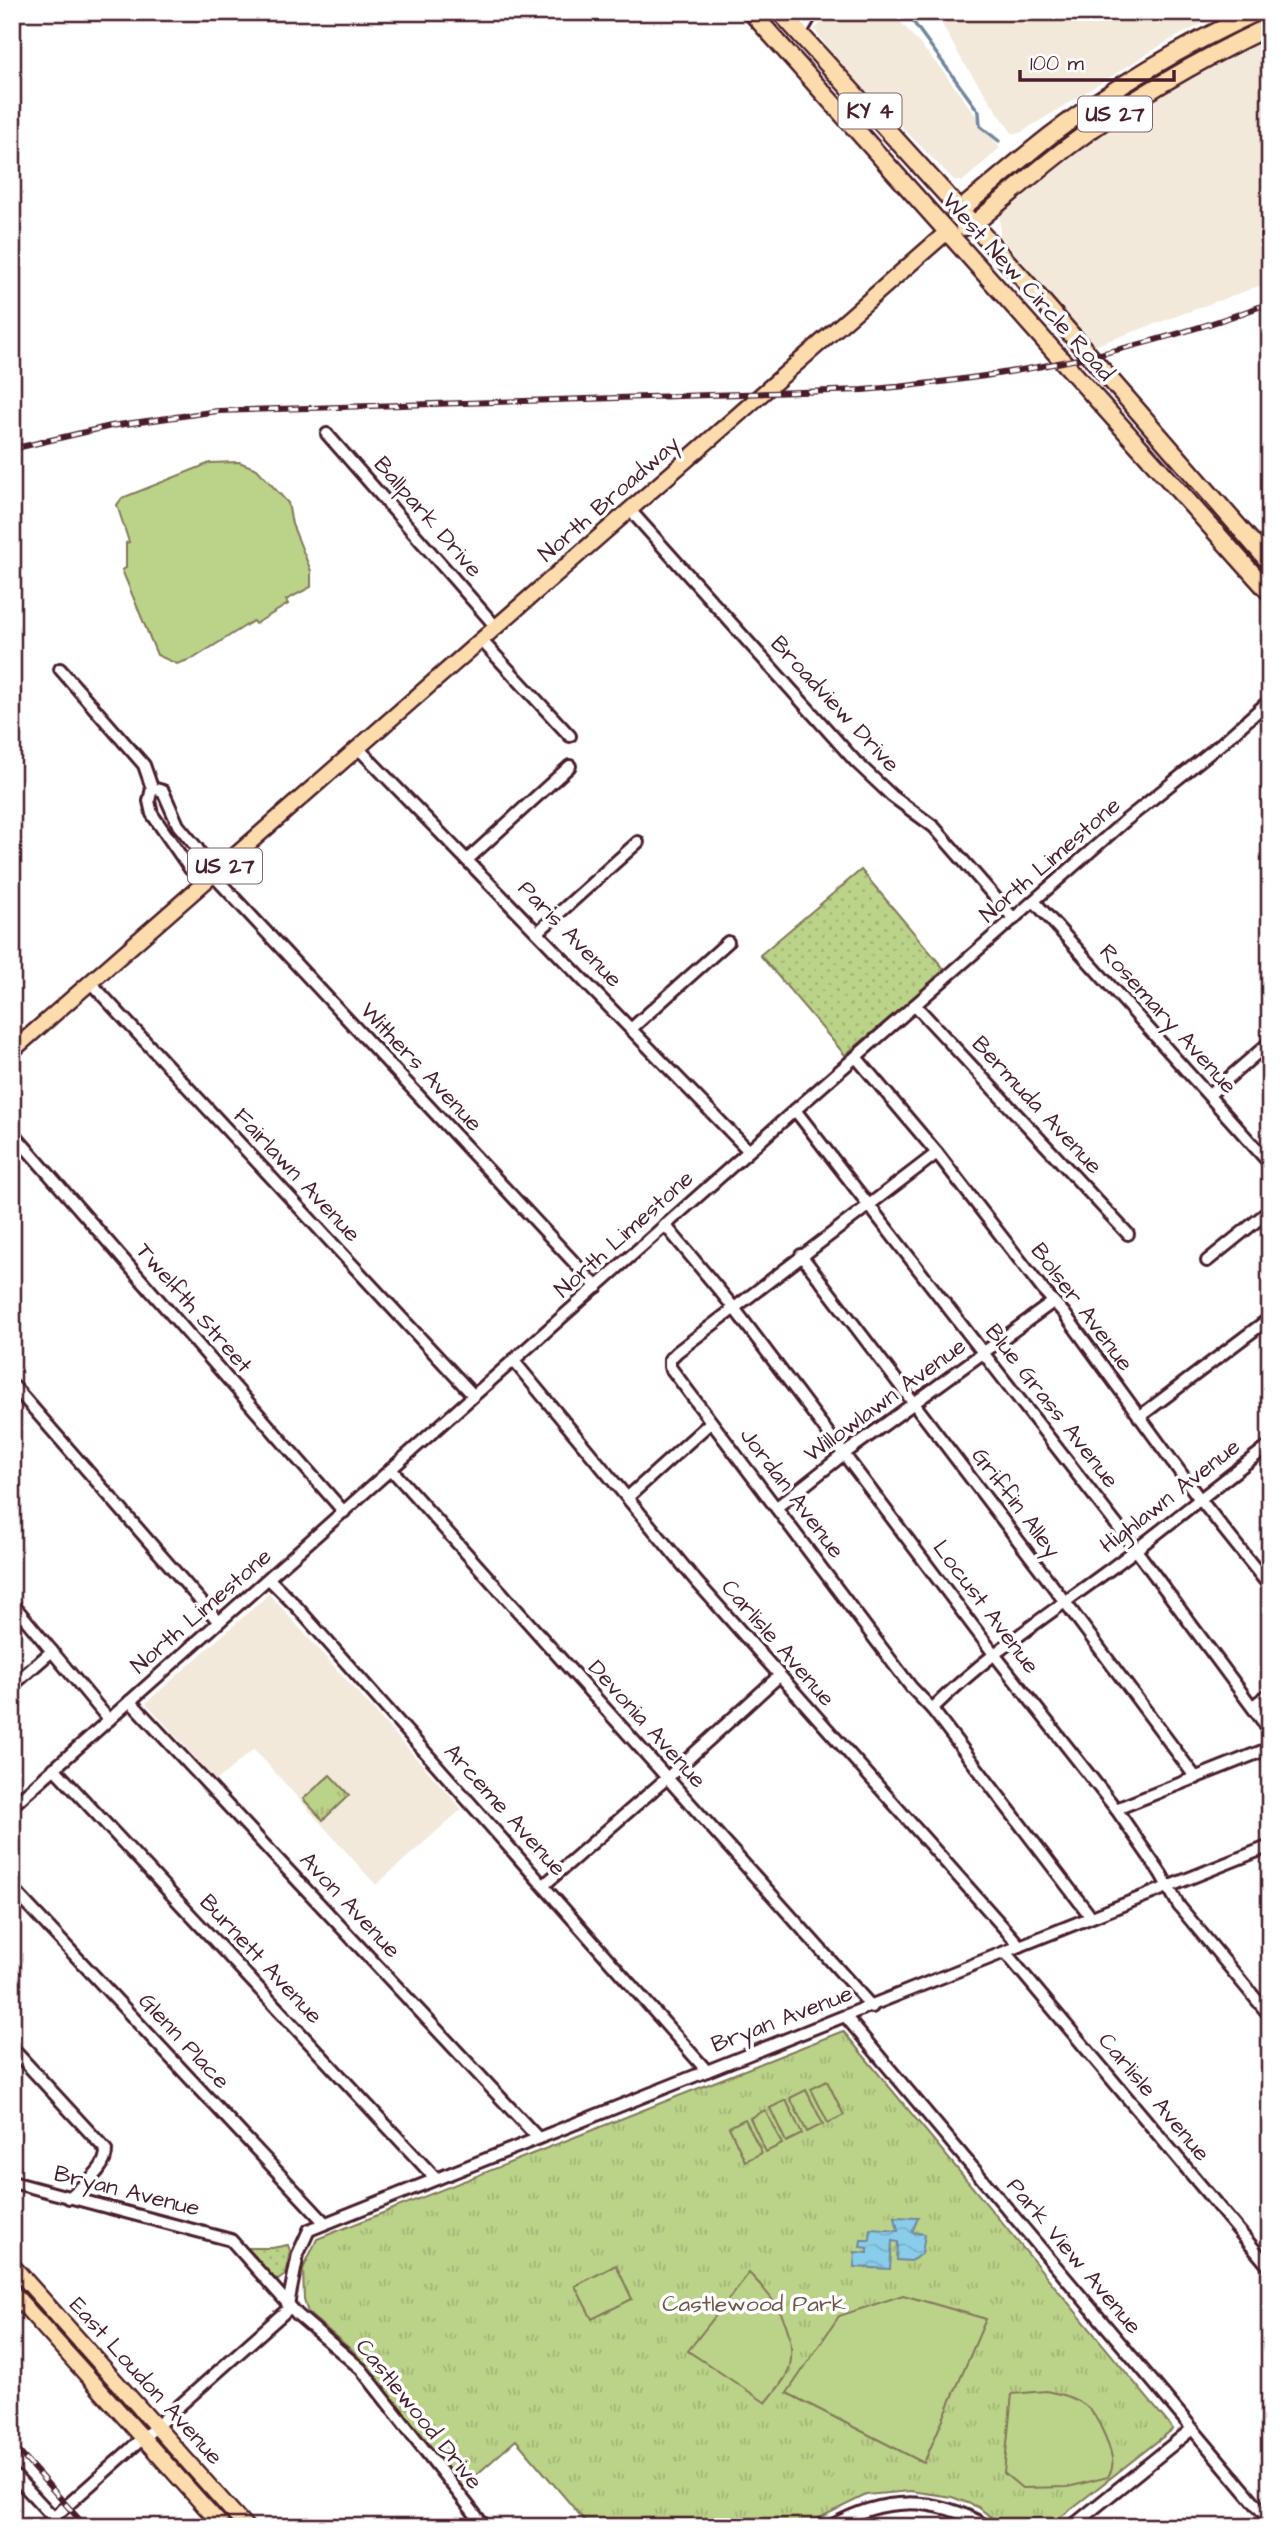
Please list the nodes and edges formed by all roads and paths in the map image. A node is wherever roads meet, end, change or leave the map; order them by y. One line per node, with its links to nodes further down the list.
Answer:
1 (751, 12): 9 (highway, West New Circle Road / KY 4)
2 (780, 12): 6 (highway, West New Circle Road / KY 4)
3 (813, 12): 6 (street)
4 (1257, 12): 7 (highway, North Broadway / US 27)
5 (1270, 26): 8 (highway, US 27)
6 (800, 34): 7 (highway, West New Circle Road / KY 4)
7 (960, 210): 8 (highway, West New Circle Road / KY 4); 9 (highway, North Broadway / US 27)
8 (974, 224): 9 (highway, US 27); 12 (highway, West New Circle Road / KY 4)
9 (948, 231): 11 (main road, North Broadway / US 27); 13 (highway, West New Circle Road / KY 4)
10 (327, 434): 14 (street, Ballpark Drive)
11 (630, 510): 14 (main road, North Broadway / US 27); 26 (street, Broadview Drive)
12 (1270, 563)
13 (1270, 593)
14 (497, 628): 15 (main road, North Broadway / US 27)
15 (482, 641): 18 (street); 19 (main road, North Broadway / US 27)
16 (61, 668): 21 (street)
17 (1270, 700): 25 (street, North Limestone)
18 (570, 736)
19 (359, 749): 23 (street, Paris Avenue); 24 (main road, North Broadway / US 27)
20 (570, 766): 23 (street)
21 (152, 788): 24 (street); 24 (street)
22 (638, 842): 27 (street)
23 (467, 860): 27 (street, Paris Avenue)
24 (214, 876): 29 (main road, North Broadway / US 27); 47 (street, Withers Avenue)
25 (1034, 901): 26 (street, North Limestone); 35 (street, Rosemary Avenue)
26 (1014, 919): 30 (street, North Limestone)
27 (538, 932): 31 (street, Paris Avenue)
28 (728, 942): 31 (street)
29 (91, 983): 33 (main road, North Broadway / US 27); 54 (street, Fairlawn Avenue)
30 (915, 1005): 34 (street, North Limestone); 44 (street, Bermuda Avenue)
31 (632, 1028): 38 (street, Paris Avenue)
32 (1270, 1042): 35 (street)
33 (12, 1051)
34 (856, 1057): 36 (street, North Limestone); 39 (street, Bolser Avenue)
35 (1209, 1095): 40 (street, Rosemary Avenue)
36 (795, 1110): 38 (street, North Limestone); 41 (street, Blue Grass Avenue)
37 (12, 1132): 64 (street, Twelfth Street)
38 (749, 1151): 43 (street, North Limestone)
39 (937, 1153): 41 (street, Jordan Avenue); 48 (street, Bolser Avenue)
40 (1270, 1164)
41 (870, 1206): 45 (street, Jordan Avenue); 51 (street, Blue Grass Avenue)
42 (1270, 1210): 46 (street)
43 (665, 1224): 47 (street, North Limestone); 49 (street, Locust Avenue)
44 (1128, 1234)
45 (801, 1255): 49 (street, Jordan Avenue); 55 (street, Griffin Alley)
46 (1207, 1261)
47 (597, 1287): 52 (street, North Limestone)
48 (1053, 1302): 51 (street, Willowlawn Avenue); 56 (street, Bolser Avenue)
49 (734, 1308): 57 (street, Jordan Avenue); 59 (street, Locust Avenue)
50 (1270, 1318): 56 (street)
51 (985, 1353): 55 (street, Willowlawn Avenue); 65 (street, Blue Grass Avenue)
52 (513, 1360): 54 (street, North Limestone); 61 (street, Carlisle Avenue)
53 (12, 1384): 70 (street)
54 (473, 1395): 60 (street, North Limestone)
55 (915, 1404): 59 (street, Willowlawn Avenue); 68 (street, Griffin Alley)
56 (1139, 1417): 62 (street, Bolser Avenue)
57 (711, 1422): 61 (street); 63 (street, Jordan Avenue)
58 (1270, 1445): 62 (street, Highlawn Avenue)
59 (844, 1454): 63 (street, Willowlawn Avenue); 72 (street, Locust Avenue)
60 (391, 1469): 64 (street, North Limestone); 83 (street, Devonia Avenue)
61 (628, 1497): 73 (street, Carlisle Avenue)
62 (1199, 1498): 65 (street, Highlawn Avenue); 67 (street, Bolser Avenue)
63 (777, 1507): 78 (street, Jordan Avenue)
64 (344, 1512): 66 (street, North Limestone)
65 (1136, 1550): 68 (street, Highlawn Avenue); 77 (street, Blue Grass Avenue)
66 (269, 1579): 70 (street, North Limestone); 88 (street, Arceme Avenue)
67 (1270, 1587)
68 (1065, 1602): 72 (street, Highlawn Avenue); 84 (street, Griffin Alley)
69 (12, 1603): 71 (street)
70 (218, 1621): 76 (street, North Limestone)
71 (52, 1651): 74 (street); 79 (street)
72 (994, 1654): 78 (street, Highlawn Avenue); 86 (street, Locust Avenue)
73 (779, 1676): 83 (street); 92 (street, Carlisle Avenue)
74 (12, 1686)
75 (1270, 1693): 77 (street)
76 (130, 1700): 79 (street, North Limestone); 99 (street, Avon Avenue)
77 (1253, 1706): 80 (street, Blue Grass Avenue)
78 (932, 1709): 91 (street, Jordan Avenue)
79 (109, 1720): 82 (street, North Limestone)
80 (1270, 1731)
81 (1270, 1748): 84 (street)
82 (54, 1768): 85 (street, North Limestone); 100 (street, Burnett Avenue)
83 (667, 1778): 88 (street); 94 (street, Devonia Avenue)
84 (1196, 1779): 86 (street)
85 (12, 1806)
86 (1116, 1808): 89 (street, Locust Avenue)
87 (1270, 1846): 89 (street, Bryan Avenue)
88 (544, 1885): 98 (street, Arceme Avenue)
89 (1167, 1886): 91 (street, Bryan Avenue); 95 (street, Locust Avenue)
90 (12, 1888): 103 (street, Glenn Place)
91 (1091, 1917): 92 (street, Bryan Avenue)
92 (1020, 1946): 93 (street, Bryan Avenue)
93 (1005, 1952): 94 (street, Bryan Avenue); 106 (street, Carlisle Avenue)
94 (872, 2007): 96 (street, Bryan Avenue)
95 (1270, 2015)
96 (846, 2017): 98 (street, Bryan Avenue); 111 (street, Park View Avenue)
97 (12, 2048): 102 (street)
98 (707, 2071): 99 (street, Bryan Avenue)
99 (538, 2138): 100 (street, Bryan Avenue)
100 (436, 2179): 103 (street, Bryan Avenue)
101 (12, 2182): 102 (street, Bryan Avenue)
102 (69, 2198): 104 (street, Bryan Avenue)
103 (326, 2223): 109 (street, Bryan Avenue)
104 (231, 2240): 109 (street, Castlewood Drive)
105 (12, 2265): 107 (main road, East Loudon Avenue)
106 (1270, 2268)
107 (35, 2291): 108 (street); 110 (main road, East Loudon Avenue)
108 (17, 2298): 112 (main road, East Loudon Avenue)
109 (290, 2305): 110 (street); 119 (street, Castlewood Drive)
110 (157, 2427): 112 (street); 118 (main road, East Loudon Avenue)
111 (1192, 2429): 115 (street, Park View Avenue); 122 (street)
112 (144, 2438): 114 (street); 117 (main road, East Loudon Avenue)
113 (12, 2473): 114 (street)
114 (53, 2517): 116 (street)
115 (1270, 2521)
116 (43, 2527)
117 (223, 2527)
118 (246, 2527)
119 (485, 2527)
120 (829, 2527): 121 (street)
121 (988, 2527)
122 (1071, 2527)

